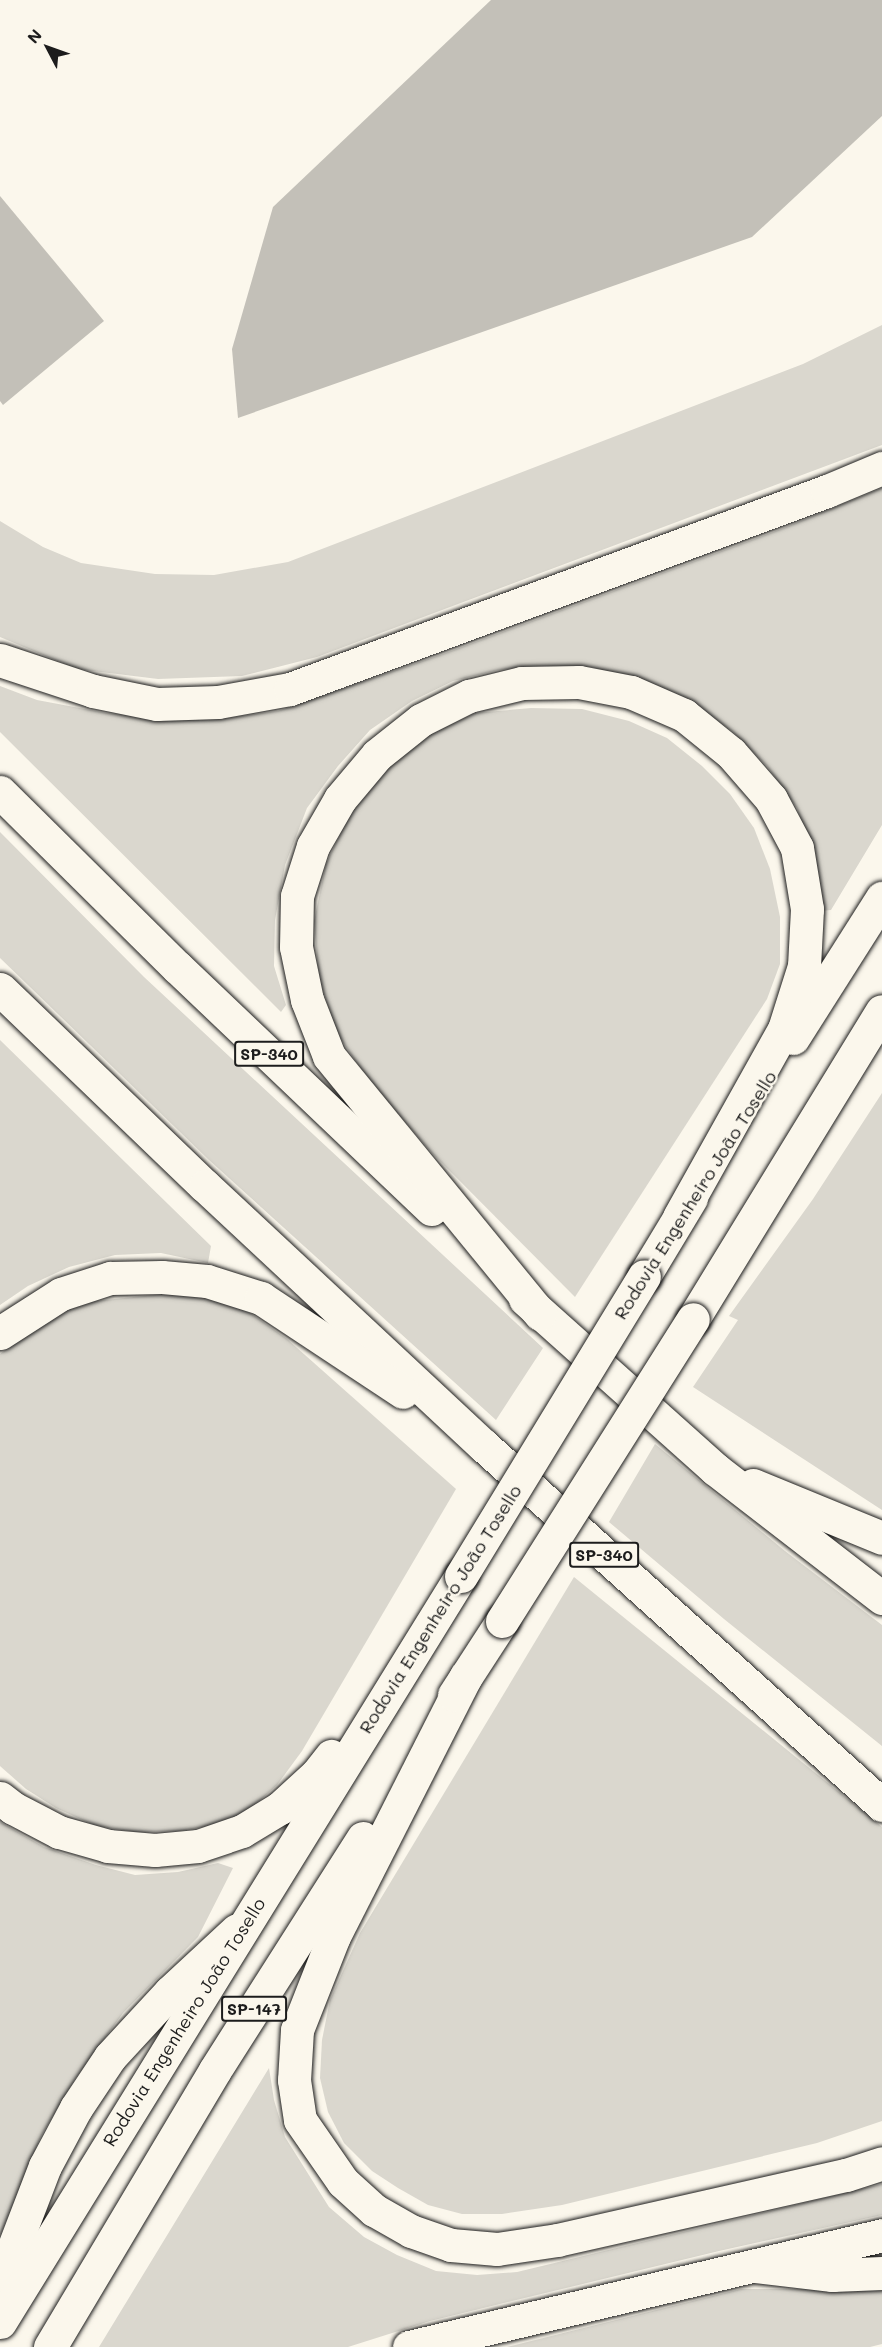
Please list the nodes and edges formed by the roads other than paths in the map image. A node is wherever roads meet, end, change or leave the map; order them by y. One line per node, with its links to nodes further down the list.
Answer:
1 (882, 468): 2 (main road)
2 (0, 660)
3 (0, 792): 10 (main road, SP-340)
4 (882, 898): 8 (main road, Rodovia Engenheiro João Tosello)
5 (0, 989): 12 (main road, SP-340)
6 (882, 1011): 9 (main road)
7 (882, 1051): 9 (main road)
8 (679, 1217): 10 (main road); 16 (main road, Rodovia Engenheiro João Tosello / SP-147, bridge)
9 (721, 1273): 18 (main road, SP-147, bridge)
10 (540, 1314): 13 (main road, SP-340)
11 (0, 1333): 12 (main road)
12 (484, 1446): 17 (main road, SP-340)
13 (715, 1469): 14 (main road); 15 (main road, SP-340)
14 (882, 1538)
15 (882, 1598)
16 (420, 1641): 20 (main road); 22 (main road, Rodovia Engenheiro João Tosello / SP-147)
17 (724, 1665): 19 (main road, SP-340); 21 (main road)
18 (466, 1676): 23 (main road); 29 (main road, SP-147)
19 (882, 1777)
20 (0, 1798)
21 (882, 1805)
22 (247, 1920): 27 (main road); 28 (main road, Rodovia Engenheiro João Tosello / SP-147)
23 (882, 2163)
24 (882, 2235): 25 (main road)
25 (748, 2265): 26 (main road); 30 (main road)
26 (882, 2273)
27 (0, 2283)
28 (0, 2322)
29 (50, 2347)
30 (409, 2347)

